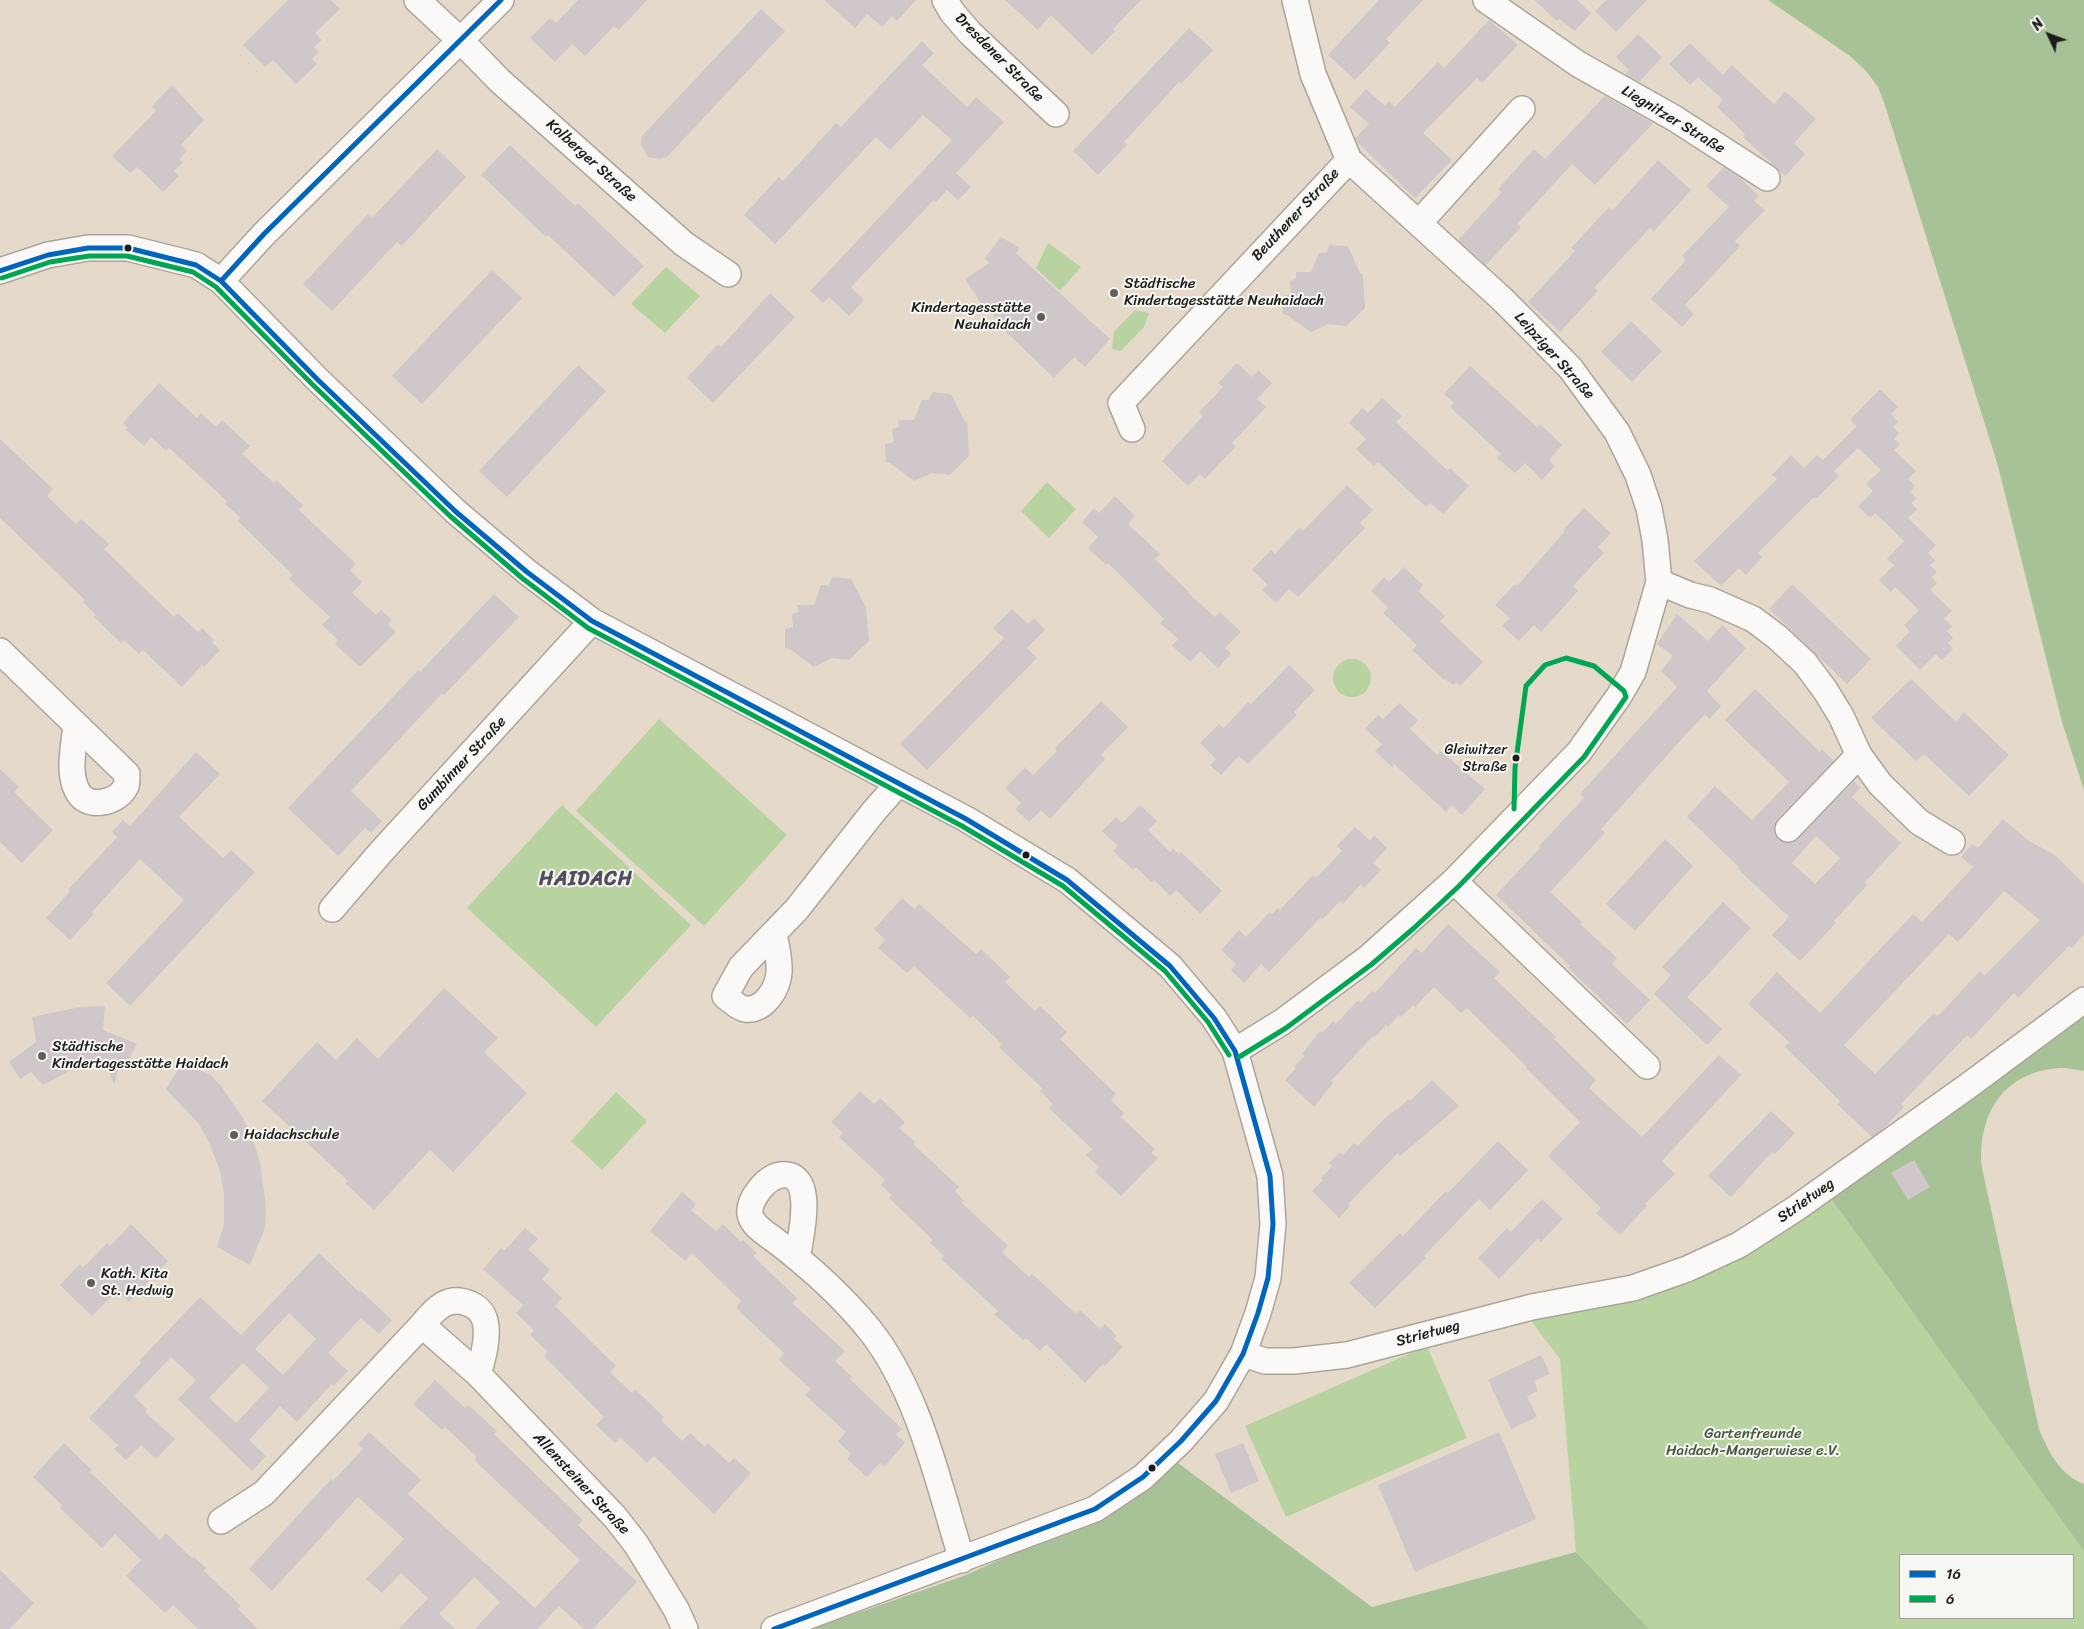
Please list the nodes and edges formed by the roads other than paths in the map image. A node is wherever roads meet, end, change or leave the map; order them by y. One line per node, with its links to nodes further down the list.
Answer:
1 (417, 0): 6 (street, Kolberger Straße)
2 (501, 0): 6 (street)
3 (945, 0): 8 (street, Dresdener Straße)
4 (1295, 0): 9 (street, Leipziger Straße)
5 (1486, 0): 10 (street, Liegnitzer Straße)
6 (460, 40): 13 (street, Kolberger Straße); 14 (street)
7 (1522, 109): 11 (street)
8 (1056, 114)
9 (1348, 160): 11 (street, Leipziger Straße); 15 (street, Beuthener Straße)
10 (1767, 178)
11 (1419, 223): 16 (street, Leipziger Straße)
12 (0, 271): 14 (street)
13 (728, 274)
14 (222, 281): 17 (street)
15 (1132, 429)
16 (1659, 582): 20 (street); 24 (street, Leipziger Straße)
17 (592, 621): 21 (street); 25 (street, Gumbinner Straße)
18 (0, 651): 19 (street)
19 (76, 726)
20 (1859, 756): 22 (street); 23 (street)
21 (898, 784): 26 (street); 28 (street)
22 (1788, 829)
23 (1952, 842)
24 (1454, 881): 28 (street, Leipziger Straße); 29 (street)
25 (332, 909)
26 (774, 933)
27 (2084, 1000): 32 (street, Strietweg)
28 (1235, 1051): 32 (street)
29 (1647, 1066)
30 (794, 1255): 35 (street)
31 (422, 1325): 33 (street, Allensteiner Straße); 33 (street); 34 (street)
32 (1243, 1354): 35 (street)
33 (478, 1374): 36 (street, Allensteiner Straße)
34 (221, 1521)
35 (962, 1560): 37 (street)
36 (685, 1629)
37 (774, 1629)

